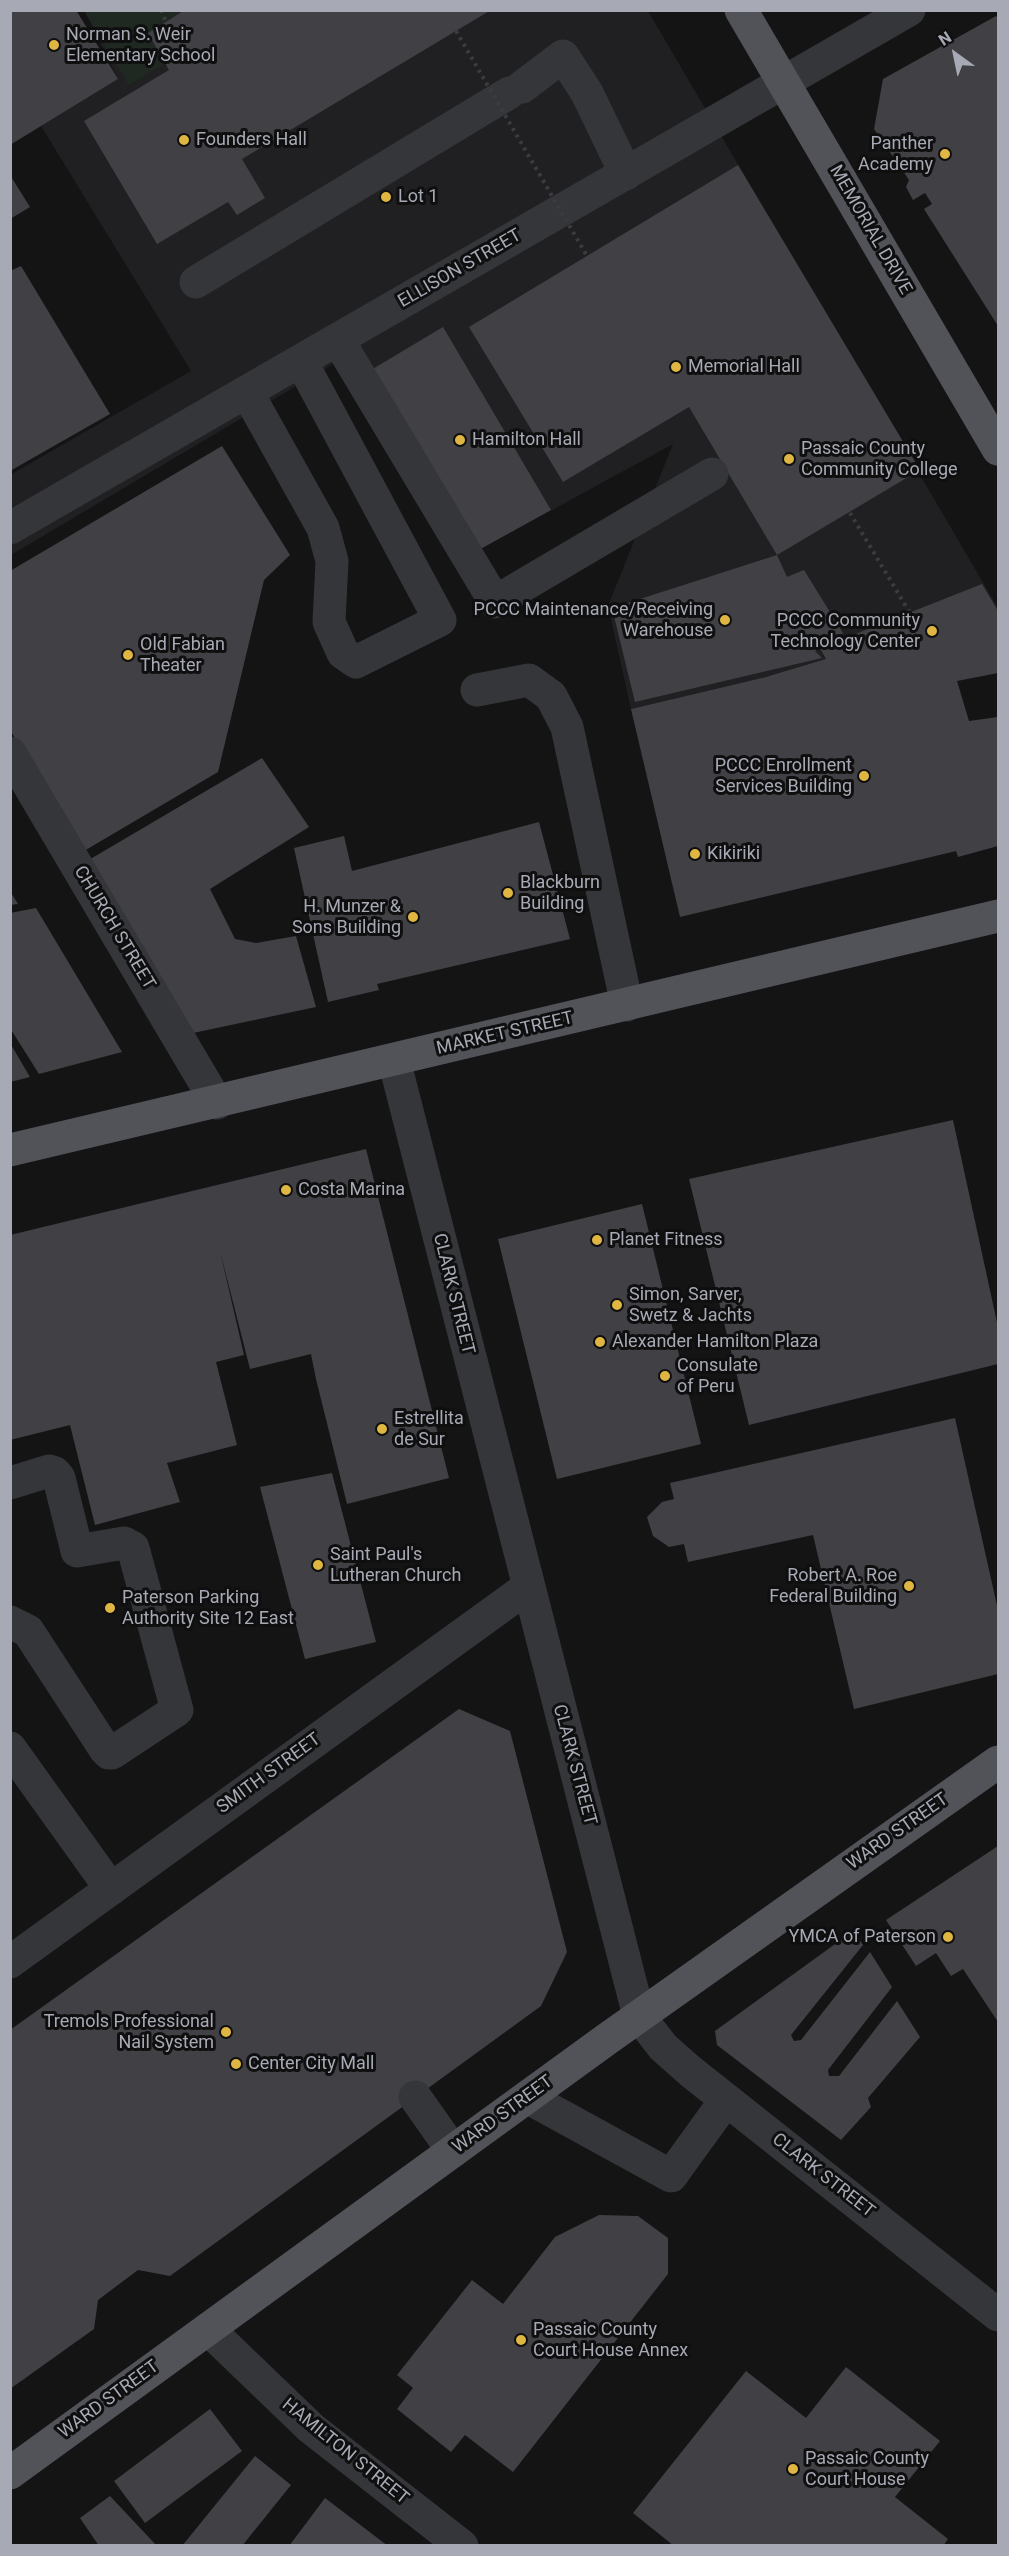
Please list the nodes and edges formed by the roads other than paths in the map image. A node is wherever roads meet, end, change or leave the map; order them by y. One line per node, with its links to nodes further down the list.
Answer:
1 (741, 10): 3 (main road, MEMORIAL DRIVE)
2 (909, 10): 3 (street, ELLISON STREET)
3 (784, 83): 4 (street, ELLISON STREET); 9 (main road, MEMORIAL DRIVE)
4 (626, 174): 5 (street); 6 (street, ELLISON STREET)
5 (196, 282)
6 (338, 339): 7 (street, ELLISON STREET); 10 (street)
7 (301, 361): 8 (street, ELLISON STREET); 8 (street)
8 (247, 392): 11 (street, ELLISON STREET)
9 (999, 449)
10 (712, 474)
11 (10, 528)
12 (477, 690): 15 (street)
13 (10, 753): 17 (street, CHURCH STREET)
14 (999, 916): 15 (main road, MARKET STREET)
15 (627, 1005): 16 (main road, MARKET STREET)
16 (394, 1060): 17 (main road, MARKET STREET); 20 (street, CLARK STREET)
17 (217, 1102): 18 (main road, MARKET STREET)
18 (10, 1150)
19 (10, 1483): 21 (street)
20 (528, 1587): 24 (street, SMITH STREET); 26 (street, CLARK STREET)
21 (10, 1622)
22 (10, 1749): 24 (street)
23 (999, 1762): 26 (main road, WARD STREET)
24 (111, 1889): 25 (street, SMITH STREET)
25 (10, 1962)
26 (639, 2016): 28 (main road, WARD STREET); 29 (street, CLARK STREET)
27 (415, 2097): 30 (street)
28 (527, 2097): 29 (street); 30 (main road, WARD STREET)
29 (726, 2100): 31 (street, CLARK STREET)
30 (453, 2151): 32 (main road, WARD STREET)
31 (999, 2315)
32 (208, 2329): 33 (main road, WARD STREET); 34 (street, HAMILTON STREET)
33 (10, 2473)
34 (462, 2546)

